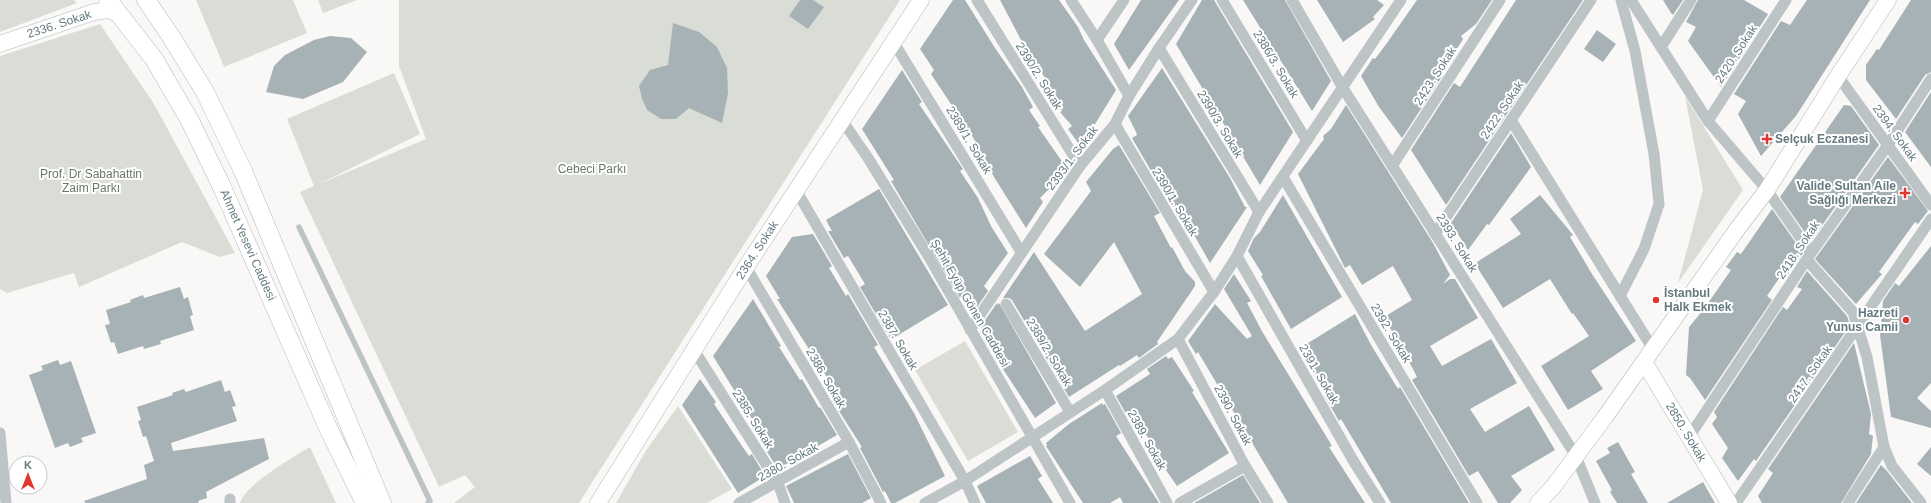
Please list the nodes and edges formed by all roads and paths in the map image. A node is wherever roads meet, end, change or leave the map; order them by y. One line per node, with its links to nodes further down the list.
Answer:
1 (146, 0): 68 (main road, Ahmet Yesevi Caddesi)
2 (921, 0): 19 (street, 2364. Sokak)
3 (976, 0): 33 (street, 2390/2. Sokak)
4 (1070, 0): 18 (street)
5 (1124, 0): 18 (street)
6 (1192, 0): 22 (street, 2393/1. Sokak)
7 (1222, 0): 31 (street, 2386/3. Sokak)
8 (1292, 0): 25 (street, 2393. Sokak)
9 (1401, 0): 25 (street)
10 (1500, 0): 34 (street, 2423. Sokak)
11 (1591, 0): 28 (street, 2422. Sokak)
12 (1620, 0): 48 (street)
13 (1631, 0): 21 (street)
14 (1691, 0): 21 (street)
15 (1786, 0): 29 (street, 2420. Sokak)
16 (1888, 0): 23 (street)
17 (113, 7): 20 (street, 2336. Sokak); 67 (main road, Ahmet Yesevi Caddesi)
18 (1097, 40): 26 (street)
19 (893, 41): 27 (street, 2364. Sokak); 43 (street, 2389/1. Sokak)
20 (0, 44)
21 (1661, 47): 29 (street)
22 (1159, 48): 26 (street, 2393/1. Sokak); 39 (street, 2390/3. Sokak)
23 (1838, 76): 32 (street, 2394. Sokak); 37 (street)
24 (1931, 79): 32 (street, 2418. Sokak)
25 (1343, 88): 31 (street); 34 (street, 2393. Sokak)
26 (1129, 96): 30 (street, 2393/1. Sokak)
27 (842, 120): 36 (street, 2364. Sokak); 51 (street, Şehit Eyüp Gönen Caddesi)
28 (1511, 120): 42 (street, 2422. Sokak); 48 (street)
29 (1708, 121): 37 (street)
30 (1114, 124): 33 (street, 2393/1. Sokak); 47 (street, 2390/1. Sokak)
31 (1307, 141): 35 (street)
32 (1888, 145): 38 (street, 2394. Sokak); 45 (street, 2418. Sokak)
33 (1080, 166): 43 (street, 2393/1. Sokak)
34 (1392, 166): 42 (street, 2393. Sokak)
35 (1283, 177): 39 (street); 81 (street, 2392. Sokak)
36 (796, 190): 46 (street, 2364. Sokak); 64 (street, 2387. Sokak)
37 (1767, 190): 45 (street); 54 (street)
38 (1931, 205)
39 (1259, 212): 44 (street)
40 (1931, 220): 50 (street, 2417. Sokak)
41 (299, 227): 69 (lane)
42 (1435, 234): 62 (street, 2393. Sokak)
43 (1021, 252): 51 (street, 2393/1. Sokak)
44 (1237, 256): 47 (street); 80 (street, 2391. Sokak)
45 (1809, 257): 50 (street); 59 (street, 2418. Sokak)
46 (746, 267): 53 (street, 2364. Sokak); 60 (street, 2386. Sokak)
47 (1214, 292): 52 (street)
48 (1620, 296): 54 (street)
49 (1006, 304): 56 (street, 2389/2. Sokak)
50 (1858, 327): 61 (street); 85 (street, 2417. Sokak)
51 (970, 330): 58 (street, Şehit Eyüp Gönen Caddesi)
52 (1178, 339): 55 (street); 63 (street, 2390. Sokak)
53 (694, 350): 65 (street, 2385. Sokak); 70 (street, 2364. Sokak)
54 (1649, 355): 59 (street, 2850. Sokak); 62 (street)
55 (1105, 390): 56 (street); 77 (street, 2389. Sokak)
56 (1070, 412): 58 (street)
57 (0, 434): 66 (street)
58 (1031, 437): 64 (street); 76 (street, Şehit Eyüp Gönen Caddesi)
59 (1689, 437): 84 (street, 2850. Sokak)
60 (849, 442): 65 (street, 2380. Sokak); 73 (street, 2386. Sokak)
61 (1884, 447): 86 (street); 87 (street)
62 (1576, 456): 82 (street); 83 (street, 2393. Sokak)
63 (1245, 466): 78 (street); 79 (street, 2390. Sokak)
64 (965, 481): 74 (street); 75 (street, 2387. Sokak)
65 (778, 483): 71 (street, 2380. Sokak); 72 (street, 2385. Sokak)
66 (6, 503)
67 (365, 503)
68 (382, 503)
69 (428, 503)
70 (598, 503)
71 (739, 503)
72 (785, 503)
73 (881, 503)
74 (925, 503)
75 (975, 503)
76 (1070, 503)
77 (1167, 503)
78 (1180, 503)
79 (1268, 503)
80 (1380, 503)
81 (1477, 503)
82 (1538, 503)
83 (1595, 503)
84 (1729, 503)
85 (1736, 503)
86 (1848, 503)
87 (1921, 503)

